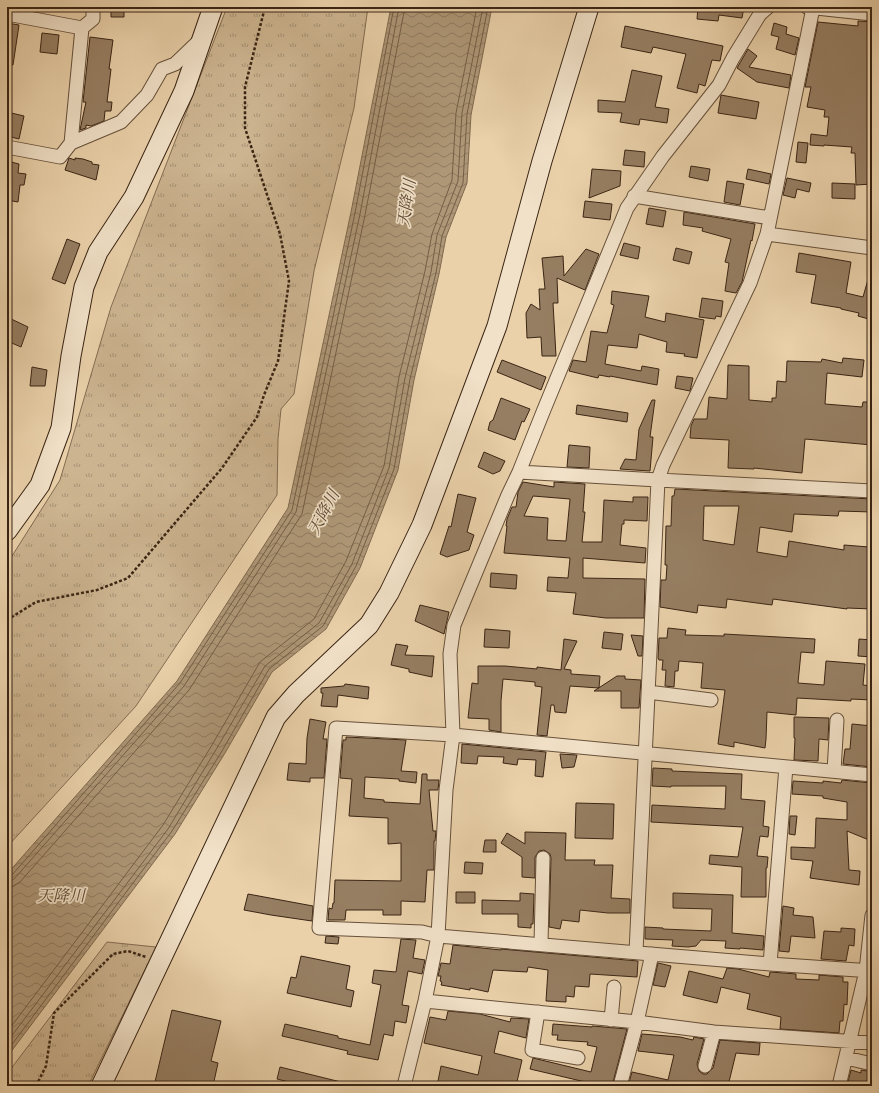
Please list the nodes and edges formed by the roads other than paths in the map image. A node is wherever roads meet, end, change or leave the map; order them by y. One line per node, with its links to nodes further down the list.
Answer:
1 (93, 7): 8 (street)
2 (213, 7): 9 (street)
3 (589, 7): 48 (street)
4 (768, 7): 12 (street)
5 (810, 8): 7 (street); 13 (street)
6 (7, 14): 8 (street)
7 (872, 14)
8 (82, 28): 10 (street)
9 (202, 38): 10 (street); 19 (street)
10 (70, 143): 11 (street)
11 (7, 147)
12 (634, 196): 13 (street); 16 (street)
13 (770, 218): 14 (street)
14 (767, 234): 15 (street); 17 (street)
15 (872, 248)
16 (519, 472): 17 (street); 23 (street)
17 (658, 480): 18 (street); 20 (street)
18 (872, 491)
19 (7, 531)
20 (648, 692): 21 (street); 24 (street)
21 (711, 700)
22 (837, 720): 26 (street)
23 (453, 735): 24 (street); 30 (street); 30 (street)
24 (645, 752): 25 (street); 32 (street)
25 (786, 767): 26 (street); 34 (street)
26 (834, 772): 27 (street)
27 (872, 775)
28 (543, 858): 31 (street)
29 (872, 915): 35 (street)
30 (438, 936): 31 (street); 37 (street)
31 (541, 944): 32 (street)
32 (636, 952): 33 (street)
33 (652, 954): 34 (street); 40 (street)
34 (770, 964): 35 (street)
35 (869, 971): 42 (street)
36 (614, 987): 39 (street)
37 (425, 1000): 38 (street); 49 (street)
38 (538, 1012): 39 (street); 44 (street)
39 (611, 1020): 40 (street)
40 (637, 1022): 41 (street); 50 (street)
41 (714, 1032): 42 (street); 47 (street)
42 (850, 1042): 43 (street); 45 (street)
43 (872, 1043)
44 (578, 1058)
45 (846, 1058): 46 (street); 51 (street)
46 (872, 1064)
47 (705, 1066)
48 (101, 1086)
49 (404, 1086)
50 (620, 1086)
51 (839, 1086)

